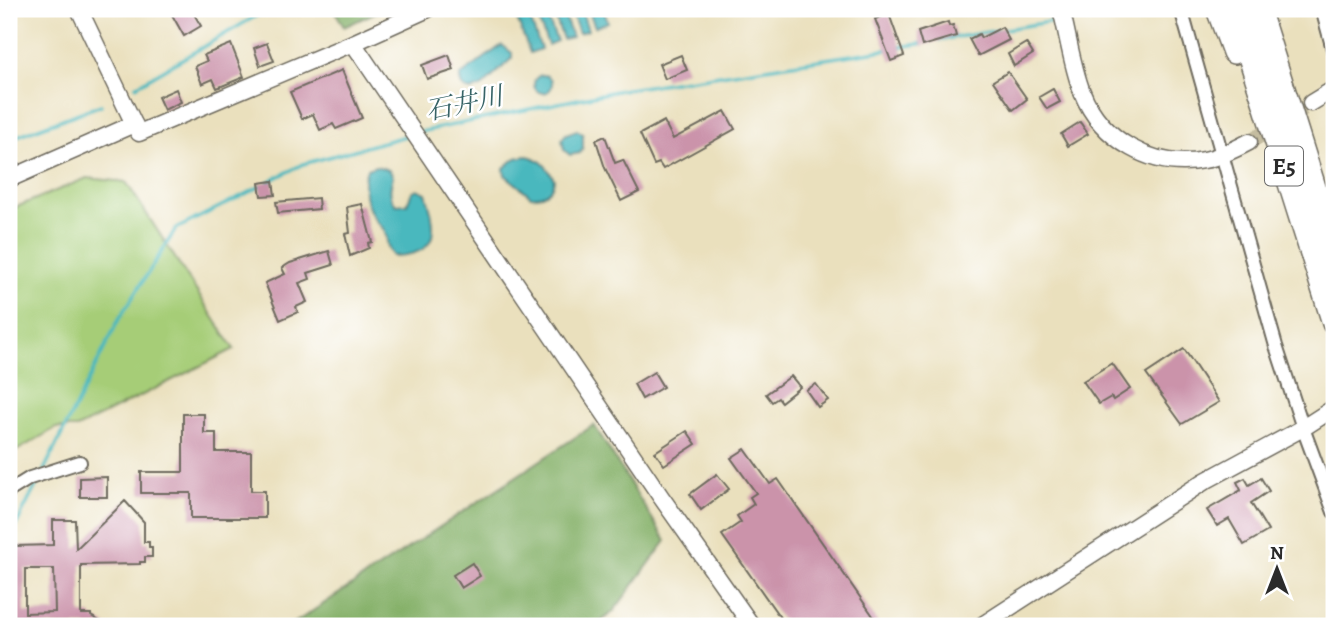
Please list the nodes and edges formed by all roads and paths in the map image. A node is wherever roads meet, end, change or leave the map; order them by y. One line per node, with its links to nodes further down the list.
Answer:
1 (79, 9): 14 (street)
2 (428, 9): 10 (street)
3 (1061, 9): 16 (street)
4 (1181, 9): 16 (street)
5 (1218, 9): 20 (highway)
6 (1235, 9): 20 (highway, E5)
7 (1258, 9): 18 (highway, E5)
8 (1273, 9): 18 (highway)
9 (1322, 9): 11 (street)
10 (353, 43): 14 (street); 27 (street)
11 (1334, 53)
12 (1334, 89): 13 (street)
13 (1311, 103)
14 (134, 124): 17 (street)
15 (1249, 142): 16 (street)
16 (1223, 155): 23 (street)
17 (9, 179)
18 (1311, 180): 19 (highway, E5)
19 (1334, 251)
20 (1318, 275): 21 (highway, E5)
21 (1334, 323)
22 (1334, 408): 23 (street)
23 (1303, 428): 26 (street); 28 (street)
24 (80, 462): 25 (street)
25 (9, 491)
26 (1334, 512)
27 (752, 626)
28 (981, 626)

